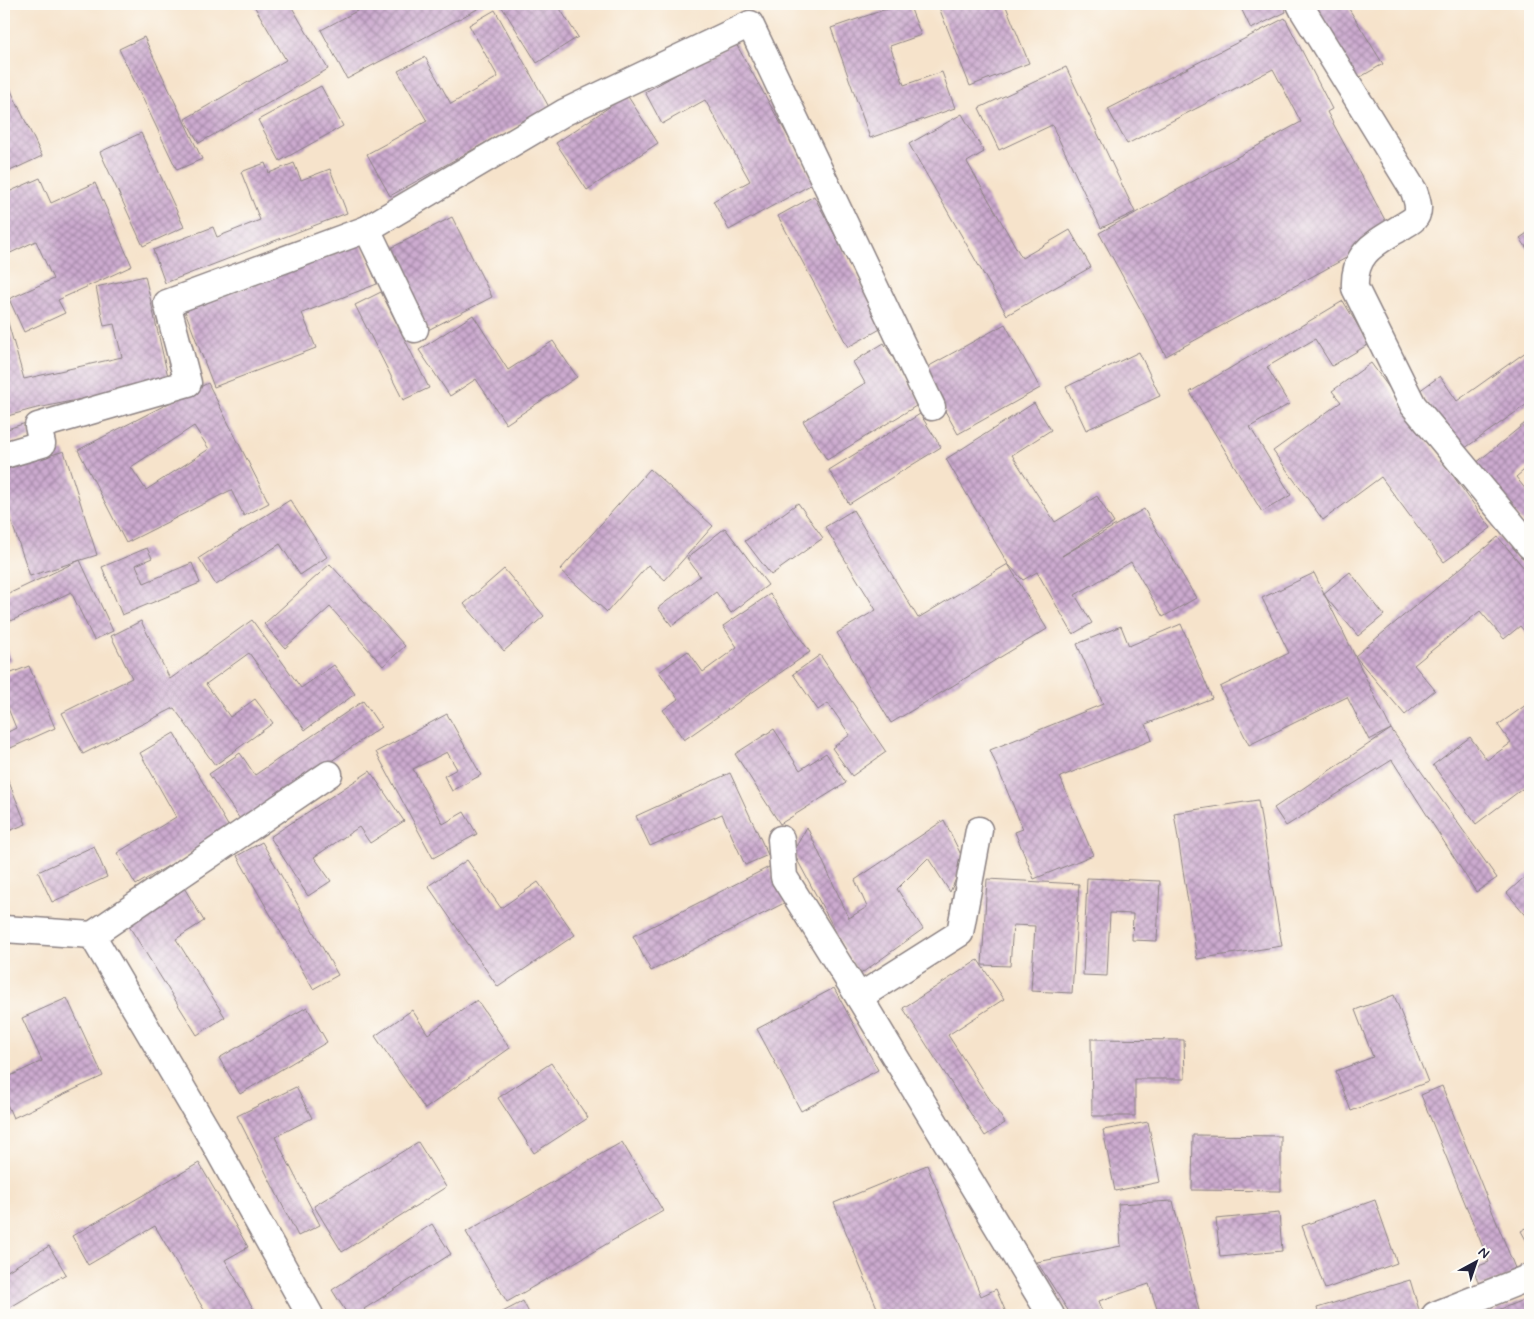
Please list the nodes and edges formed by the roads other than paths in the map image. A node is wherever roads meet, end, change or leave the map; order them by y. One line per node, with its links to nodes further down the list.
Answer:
1 (1300, 4): 6 (street)
2 (367, 229): 3 (street); 4 (street); 5 (street)
3 (415, 329)
4 (932, 407)
5 (4, 456)
6 (1530, 546)
7 (329, 774): 11 (street)
8 (980, 830): 12 (street)
9 (781, 839): 12 (street)
10 (4, 928): 11 (street)
11 (92, 935): 14 (street)
12 (859, 997): 15 (street)
13 (1530, 1277): 16 (street)
14 (310, 1315)
15 (1051, 1315)
16 (1435, 1315)

